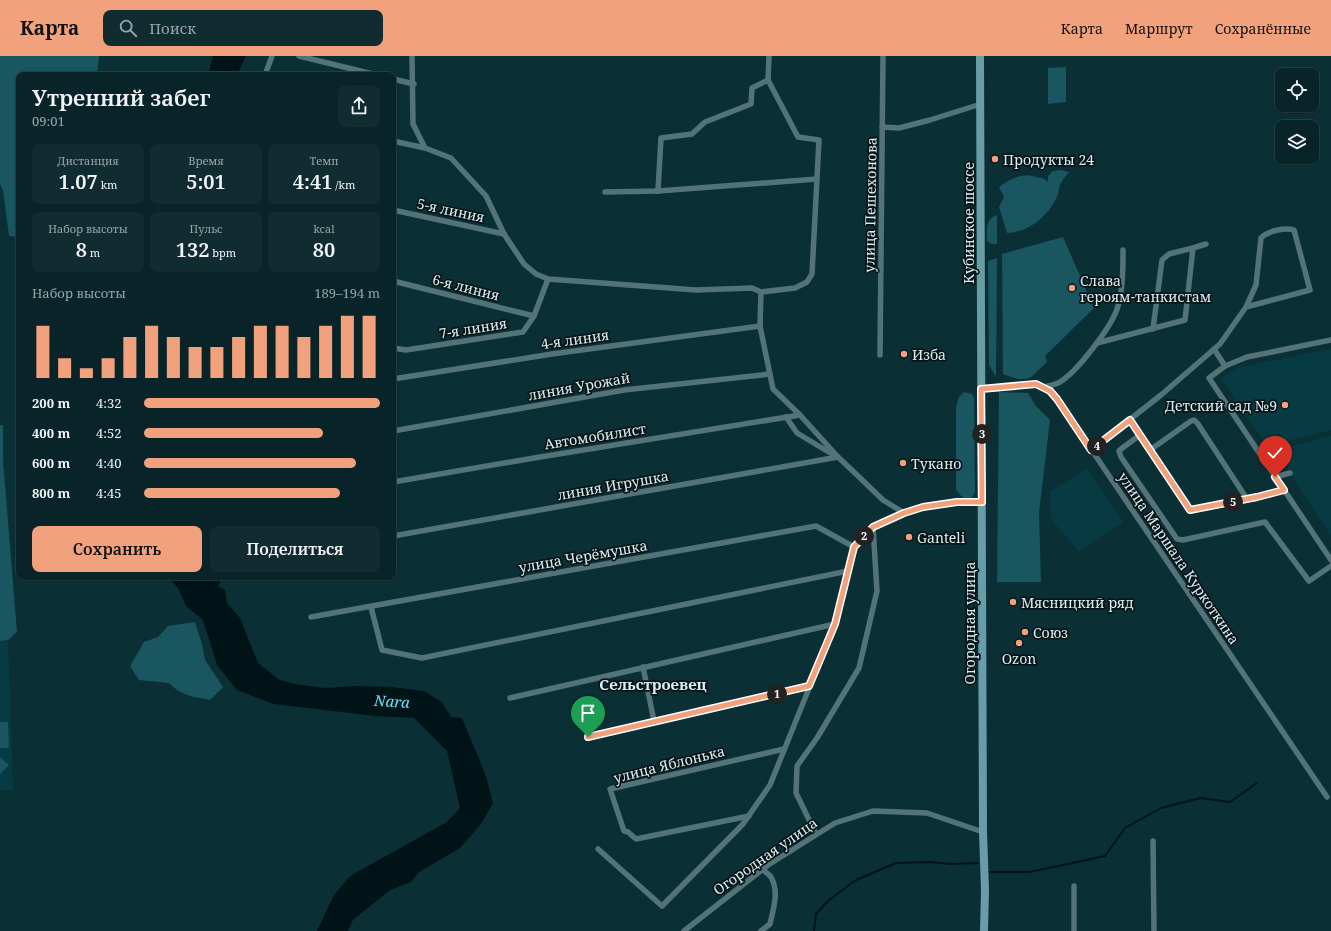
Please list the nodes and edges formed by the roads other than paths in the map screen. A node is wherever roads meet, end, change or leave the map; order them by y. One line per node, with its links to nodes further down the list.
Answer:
1 (272, 56): 7 (street)
2 (299, 56): 8 (street)
3 (412, 56): 11 (street)
4 (769, 56): 10 (street)
5 (883, 56): 13 (street, улица Пешехонова)
6 (980, 56): 12 (main road, Кубинское шоссе)
7 (266, 72)
8 (365, 72)
9 (396, 80): 11 (street)
10 (768, 80): 16 (street); 17 (street)
11 (414, 84): 15 (street)
12 (981, 104): 13 (street); 40 (main road, Кубинское шоссе)
13 (882, 128): 35 (street, улица Пешехонова)
14 (396, 142): 15 (street)
15 (425, 148): 20 (street)
16 (817, 179): 17 (street); 26 (street)
17 (658, 191): 18 (street)
18 (605, 192)
19 (396, 211): 20 (street, 5-я линия)
20 (504, 234): 24 (street)
21 (1206, 244): 22 (street)
22 (1193, 248): 30 (street); 30 (street)
23 (1123, 250): 32 (street)
24 (548, 279): 26 (street); 28 (street, 7-я линия)
25 (396, 282): 28 (street, 6-я линия)
26 (761, 292): 29 (street)
27 (1246, 307): 27 (street); 34 (street)
28 (534, 316): 33 (street, 7-я линия)
29 (760, 326): 37 (street); 38 (street, 4-я линия)
30 (1154, 329): 32 (street)
31 (1331, 340): 36 (street)
32 (1097, 344): 39 (street)
33 (396, 348)
34 (1214, 349): 36 (street); 43 (street)
35 (880, 355)
36 (1225, 366): 50 (street)
37 (770, 374): 41 (street); 44 (street, линия Урожай)
38 (396, 380)
39 (1043, 387): 40 (street); 46 (street, улица Маршала Куркоткина)
40 (981, 389): 54 (main road, Огородная улица)
41 (800, 415): 42 (street, Автомобилист); 48 (street)
42 (786, 417): 48 (street); 51 (street, Автомобилист)
43 (1130, 420): 45 (street); 46 (street)
44 (396, 430)
45 (1140, 435): 47 (street); 60 (street)
46 (1091, 450): 71 (street, улица Маршала Куркоткина)
47 (1150, 450): 53 (street); 53 (street)
48 (838, 457): 55 (street); 57 (street, линия Игрушка)
49 (1290, 473): 50 (street)
50 (1275, 477): 52 (street)
51 (396, 481)
52 (1284, 490): 53 (street); 59 (street)
53 (1247, 499)
54 (982, 502): 55 (street); 73 (main road, Огородная улица)
55 (904, 513): 56 (street)
56 (873, 527): 58 (street); 74 (street)
57 (396, 535)
58 (854, 547): 61 (street); 62 (street, улица Черёмушка)
59 (1331, 560)
60 (1331, 566)
61 (848, 571): 62 (street); 64 (street)
62 (371, 607): 63 (street, улица Черёмушка)
63 (311, 617)
64 (835, 624): 65 (street); 66 (street)
65 (643, 667): 67 (street); 68 (street)
66 (809, 686): 68 (street); 70 (street)
67 (510, 698)
68 (654, 721): 69 (street)
69 (588, 737)
70 (784, 749): 72 (street); 72 (street, улица Яблонька)
71 (1327, 797)
72 (749, 816): 76 (street)
73 (983, 832): 74 (street, Огородная улица); 83 (main road, Огородная улица)
74 (816, 834): 77 (street, Огородная улица)
75 (1153, 841): 85 (street)
76 (598, 849)
77 (763, 870): 79 (street); 80 (street, Огородная улица)
78 (1074, 886): 84 (street)
79 (770, 924): 81 (street); 82 (street)
80 (684, 931)
81 (761, 931)
82 (768, 931)
83 (984, 931)
84 (1074, 931)
85 (1154, 931)

